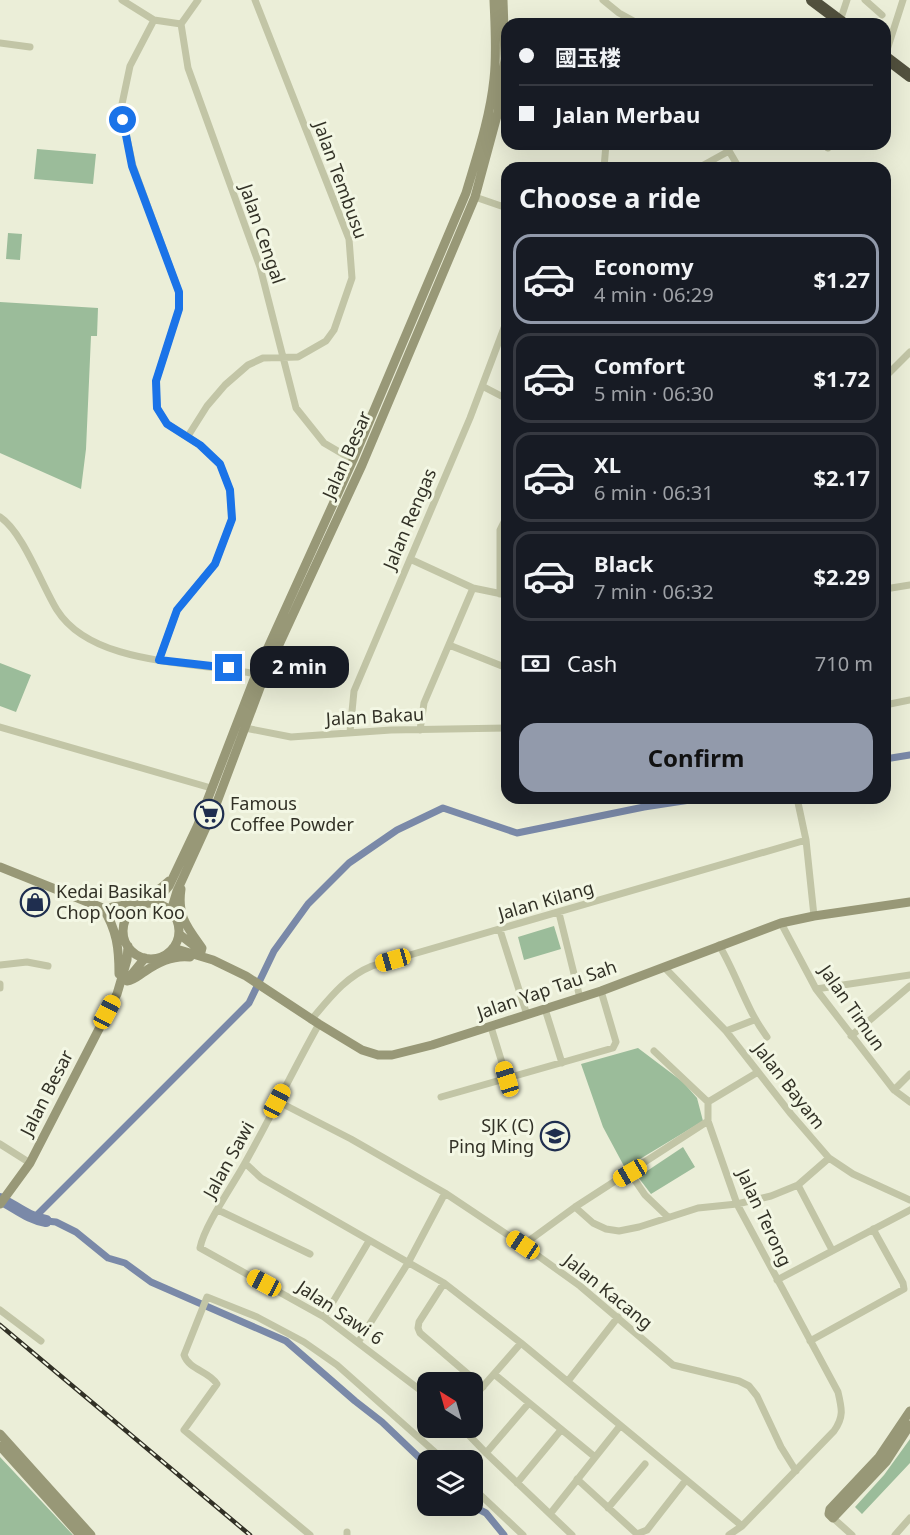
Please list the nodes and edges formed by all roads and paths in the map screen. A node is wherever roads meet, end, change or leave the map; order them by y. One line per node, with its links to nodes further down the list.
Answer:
1 (122, 0): 18 (street)
2 (198, 0): 19 (street)
3 (255, 0): 35 (street, Jalan Tembusu)
4 (494, 0): 40 (main road, Jalan Besar)
5 (503, 0): 13 (main road, Jalan Besar)
6 (603, 0): 14 (street)
7 (812, 0): 15 (highway)
8 (824, 0): 16 (highway)
9 (847, 0): 17 (street)
10 (865, 0): 12 (street)
11 (903, 0): 20 (street)
12 (882, 15)
13 (505, 18)
14 (622, 18)
15 (835, 18)
16 (837, 18)
17 (839, 18)
18 (154, 20): 19 (street); 39 (street)
19 (181, 24): 35 (street, Jalan Cengal)
20 (891, 37)
21 (0, 43): 22 (street)
22 (30, 47)
23 (891, 55): 25 (highway)
24 (891, 57): 26 (highway)
25 (910, 68)
26 (910, 76)
27 (501, 101): 31 (main road, Jalan Besar)
28 (729, 151): 29 (street); 30 (street)
29 (709, 162)
30 (735, 162)
31 (475, 197): 32 (street); 56 (main road, Jalan Besar)
32 (501, 206)
33 (501, 336): 37 (street, Jalan Rengas)
34 (910, 352): 36 (street)
35 (284, 356): 39 (street, Jalan Tembusu); 40 (street, Jalan Cengal)
36 (891, 371)
37 (482, 386): 38 (street); 44 (street, Jalan Rengas)
38 (501, 396)
39 (188, 436): 50 (street)
40 (353, 460): 52 (main road, Jalan Besar)
41 (0, 517): 50 (street)
42 (501, 528): 43 (street)
43 (501, 546)
44 (410, 559): 46 (street); 59 (street, Jalan Rengas)
45 (910, 585): 47 (street)
46 (473, 588): 48 (street); 49 (street)
47 (891, 588)
48 (501, 594)
49 (449, 645): 51 (street); 58 (street)
50 (159, 660): 52 (street)
51 (501, 666)
52 (256, 674): 60 (main road, Jalan Besar)
53 (910, 700): 54 (street)
54 (891, 704)
55 (0, 727): 60 (street)
56 (245, 728): 59 (street, Jalan Bakau); 64 (main road, Jalan Besar)
57 (501, 728): 58 (street, Jalan Bakau)
58 (420, 730): 59 (street, Jalan Bakau)
59 (350, 732)
60 (211, 788): 64 (main road, Jalan Besar)
61 (798, 804): 62 (street)
62 (806, 840): 69 (street, Jalan Kilang); 71 (street)
63 (0, 867): 67 (main road)
64 (179, 876): 65 (main road, Jalan Besar); 67 (main road); 68 (main road, Jalan Besar); 79 (main road)
65 (155, 903): 68 (main road); 70 (main road)
66 (910, 903): 71 (main road, Jalan Yap Tau Sah)
67 (104, 909): 70 (main road); 73 (main road); 85 (main road)
68 (171, 911): 75 (main road)
69 (559, 913): 74 (street, Jalan Kilang); 89 (street)
70 (129, 914): 73 (main road)
71 (814, 916): 72 (main road, Jalan Yap Tau Sah)
72 (781, 923): 76 (main road, Jalan Yap Tau Sah); 87 (street, Jalan Timun)
73 (124, 927): 77 (main road, Jalan Besar)
74 (500, 930): 91 (street); 93 (street, Jalan Kilang)
75 (179, 934): 78 (main road); 79 (main road, Jalan Yap Tau Sah)
76 (719, 945): 83 (main road, Jalan Yap Tau Sah); 92 (street)
77 (128, 946): 80 (main road); 85 (main road, Jalan Besar)
78 (173, 948): 79 (main road, Jalan Yap Tau Sah); 80 (main road)
79 (200, 954): 85 (main road); 93 (main road, Jalan Yap Tau Sah)
80 (145, 958): 85 (main road, Jalan Besar)
81 (0, 965): 82 (street)
82 (48, 966)
83 (664, 967): 88 (main road, Jalan Yap Tau Sah); 95 (street, Jalan Bayam)
84 (910, 975): 87 (street)
85 (124, 980): 111 (main road, Jalan Besar)
86 (910, 986): 96 (street)
87 (816, 989): 96 (street, Jalan Timun)
88 (601, 991): 89 (main road, Jalan Yap Tau Sah); 99 (street)
89 (580, 998): 90 (main road, Jalan Yap Tau Sah)
90 (545, 1009): 91 (main road, Jalan Yap Tau Sah); 99 (street)
91 (527, 1015): 94 (main road, Jalan Yap Tau Sah)
92 (754, 1020): 95 (street); 97 (street)
93 (315, 1022): 94 (main road, Jalan Yap Tau Sah); 105 (street, Jalan Sawi)
94 (491, 1027): 102 (street)
95 (726, 1030): 100 (street, Jalan Bayam)
96 (850, 1036): 103 (street, Jalan Timun)
97 (767, 1037)
98 (654, 1051): 106 (street)
99 (562, 1063): 102 (street)
100 (758, 1072): 106 (street); 110 (street, Jalan Bayam)
101 (910, 1074): 103 (street)
102 (507, 1079): 104 (street)
103 (894, 1090): 107 (street, Jalan Timun)
104 (441, 1097)
105 (277, 1101): 112 (street, Jalan Sawi); 115 (street, Jalan Kacang)
106 (708, 1102): 108 (street, Jalan Terong)
107 (910, 1102)
108 (708, 1121): 113 (street); 118 (street, Jalan Terong)
109 (0, 1144): 111 (street)
110 (829, 1158): 114 (street); 116 (street, Jalan Bayam)
111 (30, 1163): 117 (main road, Jalan Besar)
112 (245, 1163): 120 (street, Jalan Sawi); 124 (street)
113 (630, 1173): 119 (street); 122 (street)
114 (798, 1185): 118 (street); 127 (street)
115 (445, 1193): 125 (street, Jalan Kacang); 129 (street)
116 (910, 1200)
117 (0, 1204)
118 (737, 1204): 122 (street); 130 (street, Jalan Terong)
119 (575, 1207): 122 (street); 125 (street)
120 (218, 1210): 126 (street, Jalan Sawi); 128 (street)
121 (910, 1210): 123 (street)
122 (668, 1217)
123 (873, 1229): 127 (street); 137 (street)
124 (369, 1241): 129 (street); 133 (street)
125 (523, 1245): 134 (street, Jalan Kacang)
126 (200, 1246): 133 (street, Jalan Sawi 6)
127 (832, 1250): 130 (street)
128 (310, 1254)
129 (408, 1263): 131 (street); 136 (street)
130 (777, 1280): 137 (street, Jalan Terong)
131 (444, 1283): 138 (street); 139 (street)
132 (0, 1310): 135 (street)
133 (324, 1317): 136 (street, Jalan Sawi 6)
134 (618, 1317): 141 (street); 156 (street, Jalan Kacang)
135 (41, 1341)
136 (359, 1341): 142 (street, Jalan Sawi 6)
137 (810, 1341): 156 (street, Jalan Terong)
138 (521, 1342): 140 (street); 141 (street)
139 (466, 1372)
140 (494, 1374): 143 (street); 144 (street)
141 (568, 1381): 147 (street)
142 (417, 1387)
143 (483, 1387)
144 (529, 1403): 148 (street); 153 (street)
145 (910, 1411): 163 (main road)
146 (910, 1425): 163 (main road)
147 (621, 1426): 154 (street); 158 (street)
148 (561, 1430): 154 (street); 159 (street)
149 (0, 1434): 167 (main road)
150 (472, 1438): 153 (street)
151 (0, 1446): 166 (main road)
152 (433, 1450): 168 (street)
153 (486, 1453): 159 (street)
154 (595, 1457): 157 (street)
155 (645, 1464): 161 (street)
156 (796, 1472): 165 (street)
157 (577, 1479): 161 (street); 162 (street)
158 (687, 1480): 161 (street); 165 (street)
159 (517, 1483): 162 (street)
160 (483, 1497): 169 (street)
161 (608, 1508)
162 (550, 1514): 170 (street)
163 (833, 1518): 172 (street)
164 (910, 1518): 173 (street)
165 (742, 1526): 171 (street)
166 (80, 1535)
167 (91, 1535)
168 (310, 1535)
169 (523, 1535)
170 (572, 1535)
171 (729, 1535)
172 (852, 1535)
173 (895, 1535)

